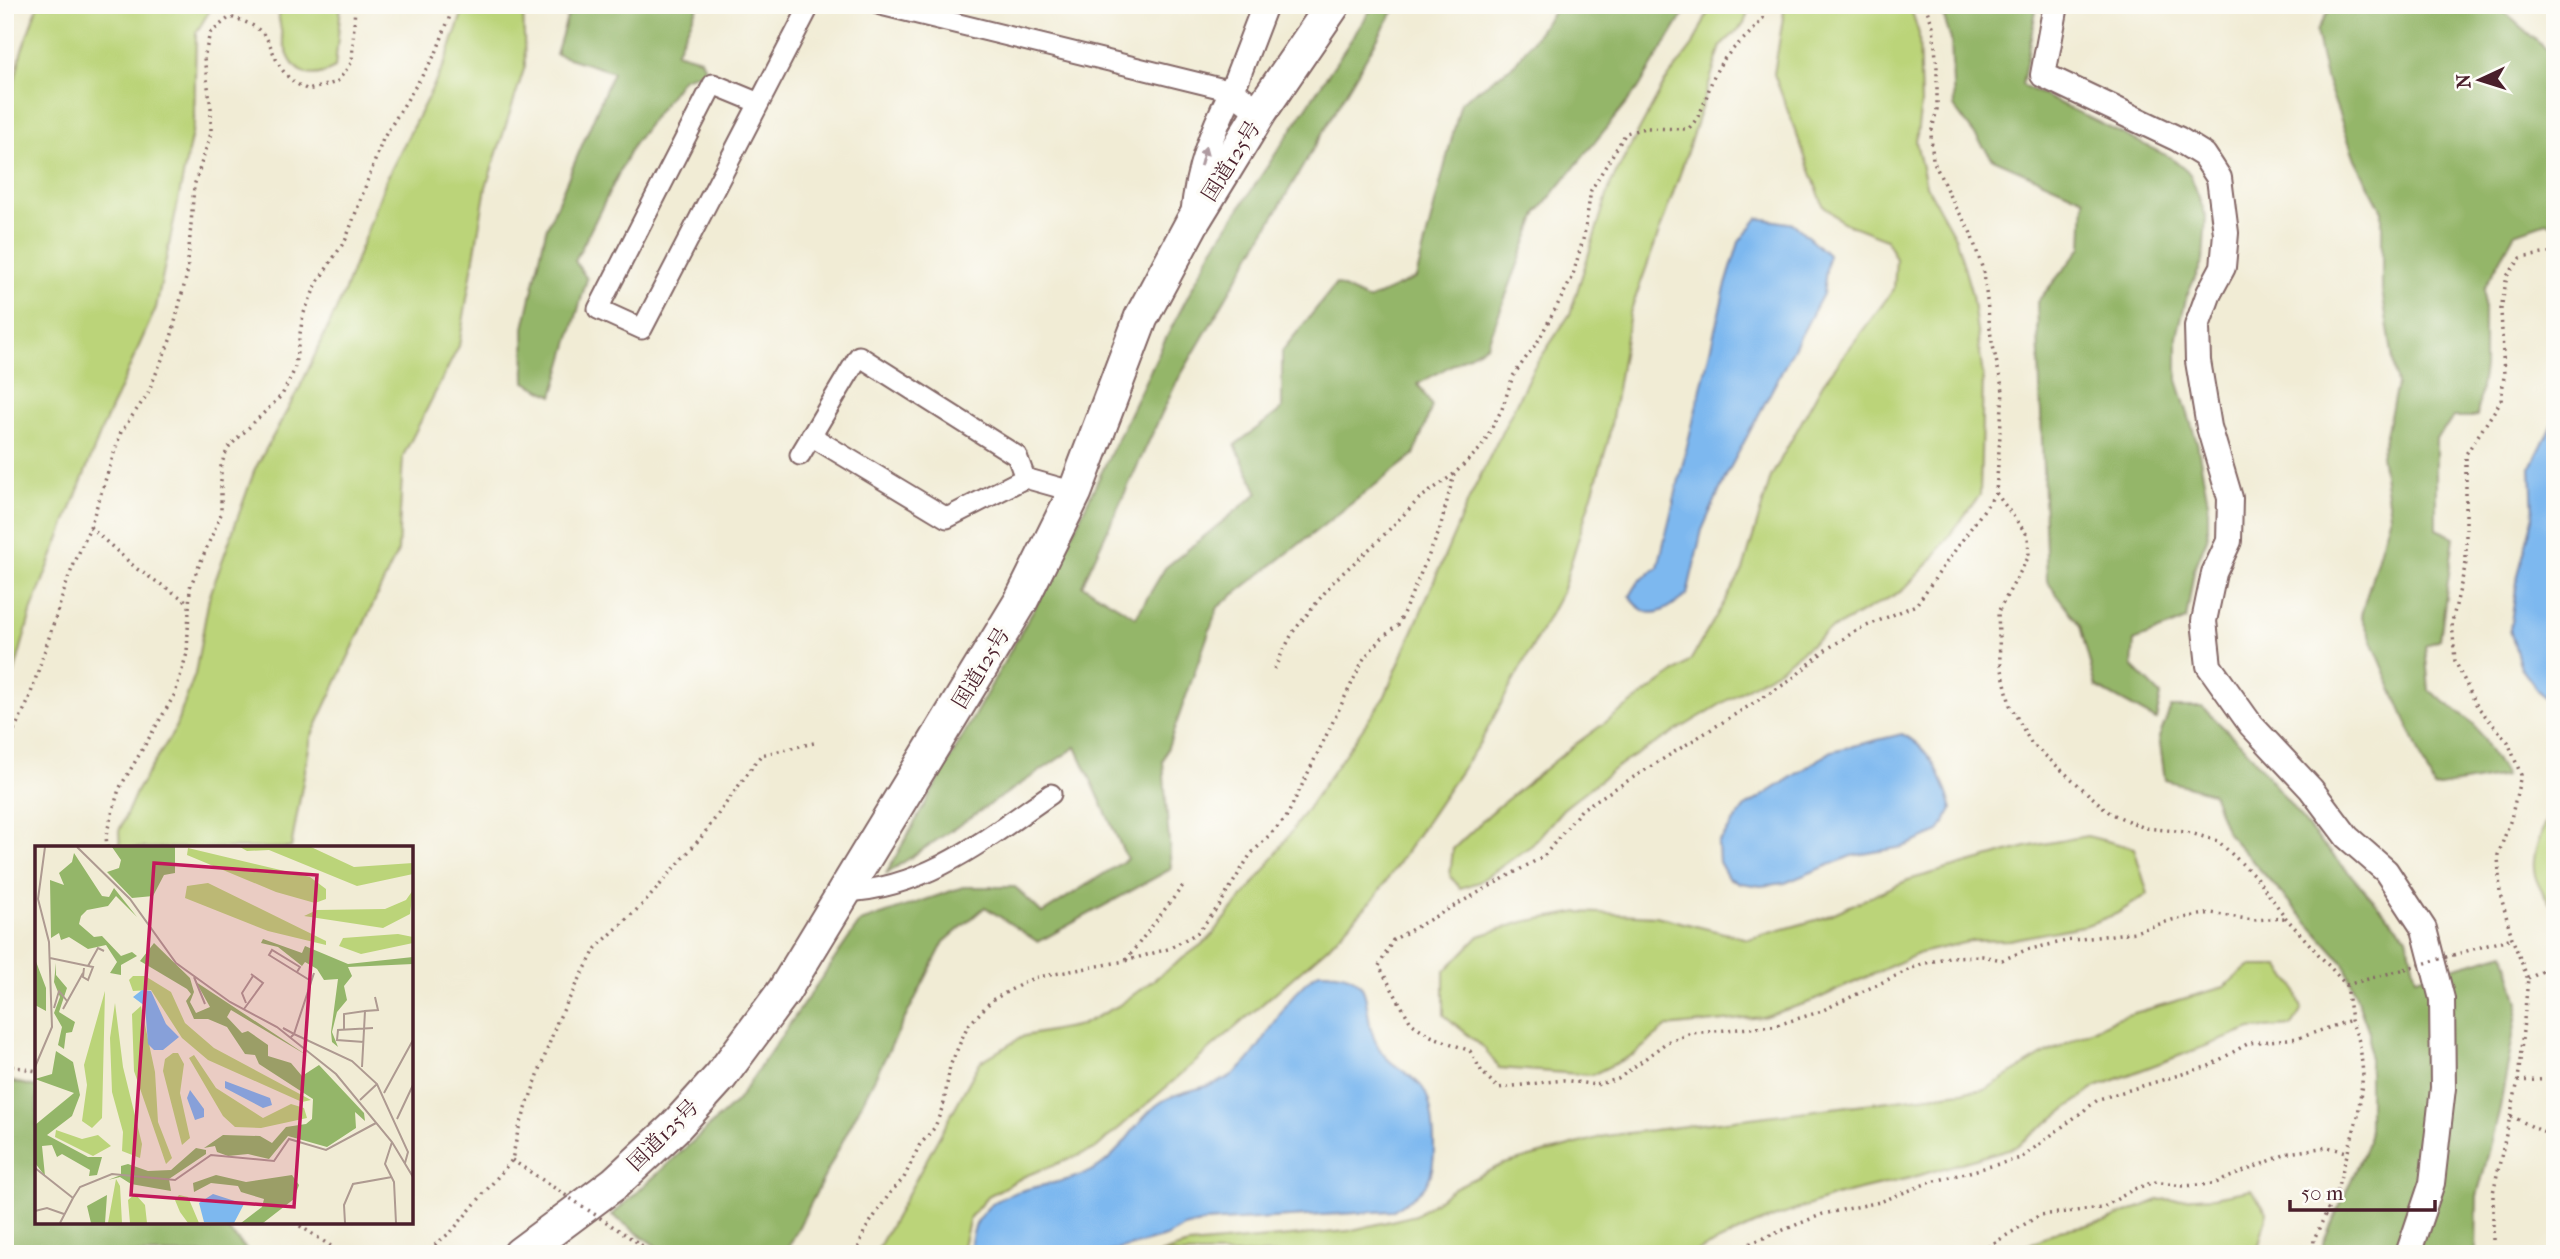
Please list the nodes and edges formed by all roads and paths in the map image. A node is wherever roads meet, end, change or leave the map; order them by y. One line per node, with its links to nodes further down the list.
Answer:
1 (355, 5): 21 (path)
2 (454, 5): 22 (path)
3 (810, 5): 11 (street)
4 (881, 5): 10 (street)
5 (1265, 5): 10 (street)
6 (1333, 5): 12 (highway, 国道125号)
7 (1763, 5): 17 (path)
8 (1925, 5): 20 (path)
9 (2056, 5): 55 (street)
10 (1232, 91): 12 (street); 13 (street, one-way to 10)
11 (759, 103): 11 (street)
12 (1260, 112): 13 (highway, 国道125号)
13 (1192, 223): 19 (highway, 国道125号)
14 (2555, 255): 31 (path)
15 (811, 436): 16 (street); 18 (street); 18 (street)
16 (800, 455)
17 (1454, 474): 23 (path); 32 (path)
18 (1025, 478): 19 (street)
19 (1075, 492): 29 (highway, 国道125号)
20 (1997, 493): 30 (path); 30 (path)
21 (90, 527): 22 (path); 25 (path)
22 (188, 602): 27 (path)
23 (1274, 669)
24 (814, 743): 44 (path)
25 (5, 749)
26 (1051, 794): 29 (street)
27 (107, 846)
28 (1185, 883): 32 (path)
29 (845, 892): 49 (highway, 国道125号)
30 (2286, 918): 35 (path)
31 (2512, 938): 34 (path); 35 (path, bridge)
32 (1125, 961): 51 (path)
33 (2555, 964): 34 (path)
34 (2528, 979): 40 (path)
35 (2346, 985): 36 (path)
36 (2351, 1020): 43 (path); 52 (path)
37 (5, 1065): 38 (path)
38 (35, 1072)
39 (2555, 1079): 40 (path)
40 (2518, 1081): 41 (path)
41 (2511, 1116): 42 (path); 56 (path)
42 (2555, 1138)
43 (2348, 1152): 53 (path); 54 (path)
44 (512, 1160): 48 (path); 50 (path, bridge)
45 (297, 1224): 46 (path)
46 (335, 1251): 47 (path)
47 (342, 1254)
48 (424, 1254)
49 (520, 1254)
50 (655, 1254)
51 (856, 1254)
52 (1724, 1254)
53 (1976, 1254)
54 (2313, 1254)
55 (2408, 1254)
56 (2493, 1254)

